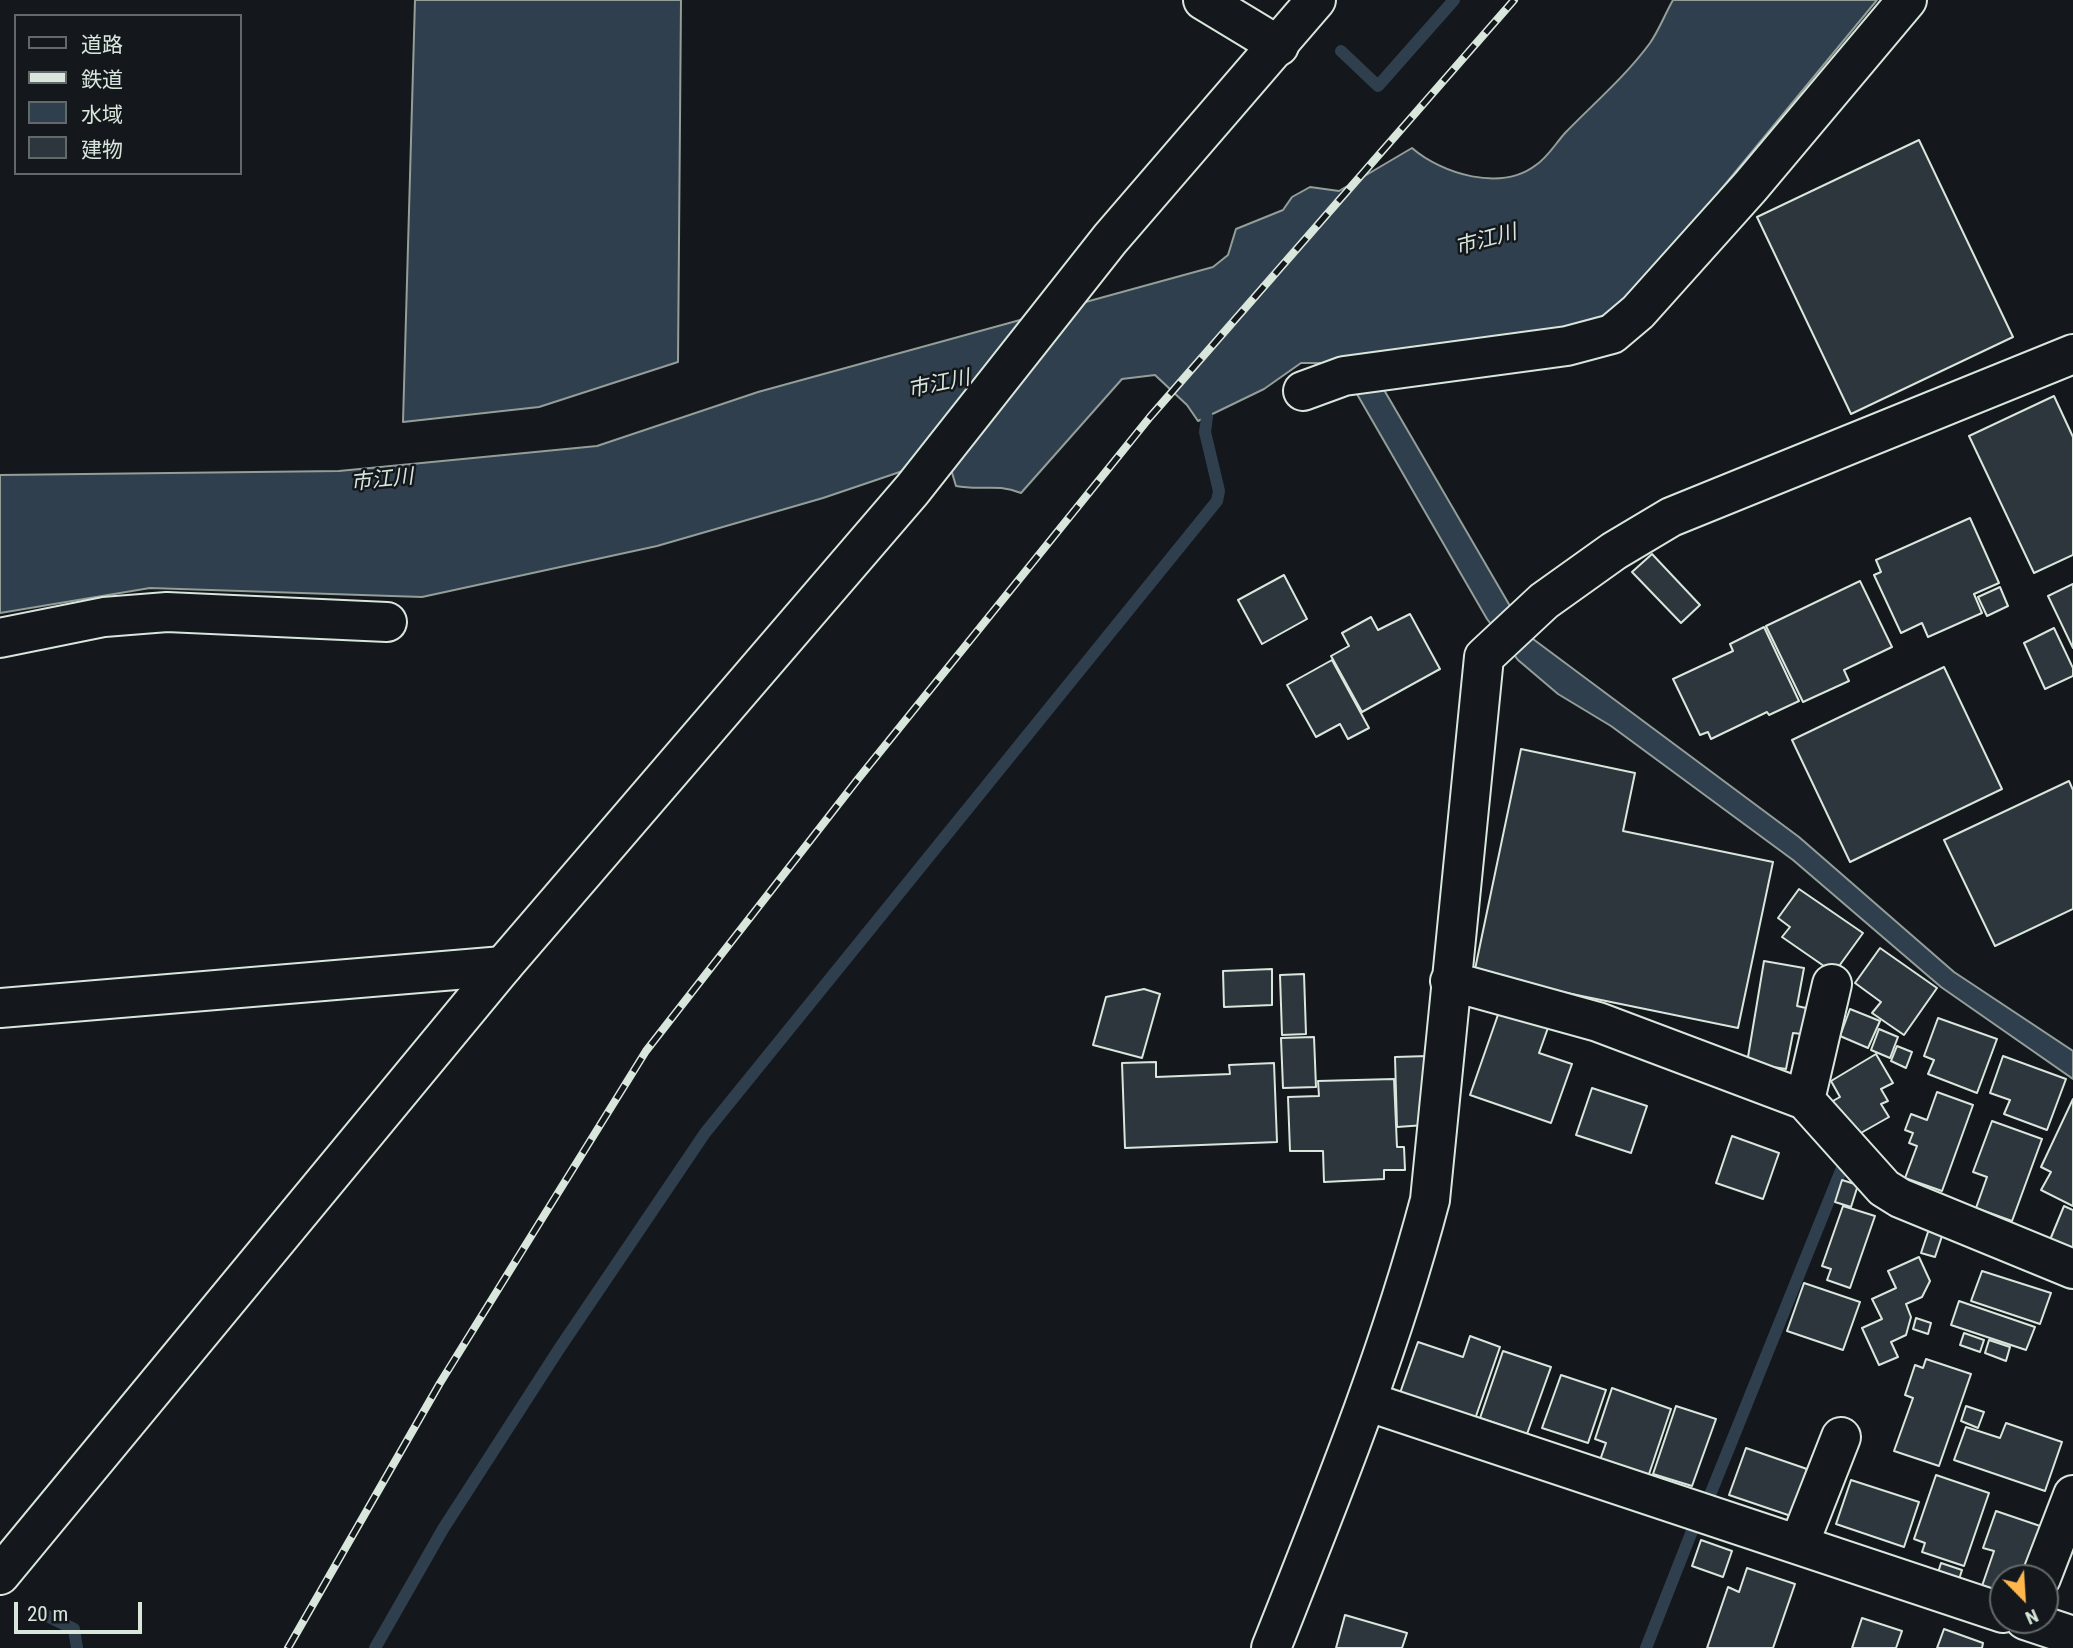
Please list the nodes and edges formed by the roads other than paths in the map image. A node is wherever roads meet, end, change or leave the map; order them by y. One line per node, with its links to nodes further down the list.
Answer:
1 (1203, 0): 4 (street)
2 (1316, 0): 4 (street)
3 (1907, 0): 6 (street)
4 (1279, 47): 9 (street)
5 (2070, 363): 10 (street)
6 (1303, 391)
7 (387, 622): 8 (street)
8 (0, 638)
9 (503, 966): 12 (street); 20 (street)
10 (1450, 981): 13 (street); 15 (street)
11 (1832, 984): 13 (street)
12 (0, 1008)
13 (1805, 1100): 14 (street)
14 (2073, 1269)
15 (1369, 1402): 18 (street); 22 (street)
16 (1841, 1437): 18 (street)
17 (2073, 1495): 19 (street)
18 (1799, 1544): 21 (street)
19 (2046, 1564)
20 (0, 1575)
21 (1989, 1608)
22 (1271, 1648)

